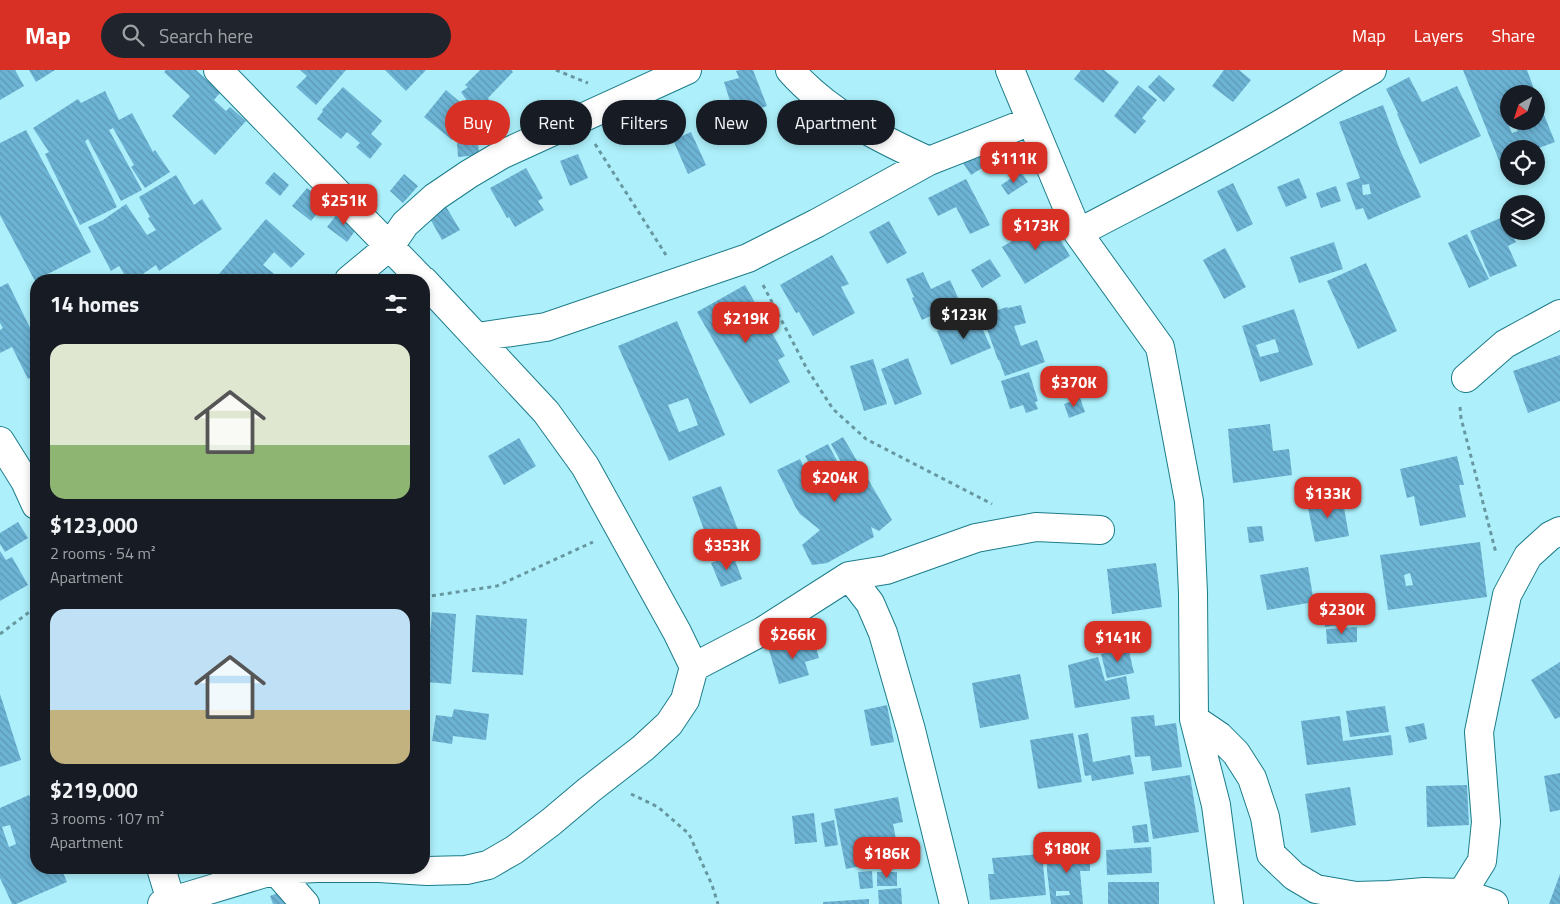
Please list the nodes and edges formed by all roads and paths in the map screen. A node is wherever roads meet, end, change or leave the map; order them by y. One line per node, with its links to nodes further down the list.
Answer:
1 (218, 70): 12 (street)
2 (687, 70): 6 (street)
3 (790, 70): 10 (street)
4 (1010, 70): 7 (street)
5 (1372, 70): 11 (street)
6 (592, 112)
7 (1031, 121): 10 (street); 11 (street)
8 (592, 138): 16 (path)
9 (522, 145): 12 (street)
10 (929, 161): 13 (street)
11 (1078, 233): 33 (street)
12 (390, 246): 14 (street); 15 (street)
13 (748, 258): 16 (street); 23 (path)
14 (356, 274)
15 (416, 274)
16 (682, 280): 19 (street)
17 (430, 288): 19 (street)
18 (1560, 314): 20 (street)
19 (477, 337): 24 (street)
20 (1466, 378): 28 (path)
21 (0, 442): 22 (street)
22 (30, 492)
23 (992, 504)
24 (621, 530): 29 (path); 32 (street)
25 (1100, 530): 27 (street)
26 (1560, 530): 28 (street)
27 (849, 576): 32 (street); 43 (street)
28 (1507, 595): 39 (street)
29 (430, 596)
30 (30, 612): 31 (path)
31 (0, 634)
32 (694, 667): 34 (street)
33 (1194, 719): 39 (street); 44 (street)
34 (589, 790): 35 (street); 42 (path)
35 (430, 871)
36 (162, 874): 40 (street)
37 (261, 874): 40 (street)
38 (279, 874): 41 (street)
39 (1462, 893): 45 (street)
40 (166, 902)
41 (305, 904)
42 (718, 904)
43 (954, 904)
44 (1229, 904)
45 (1494, 904)

